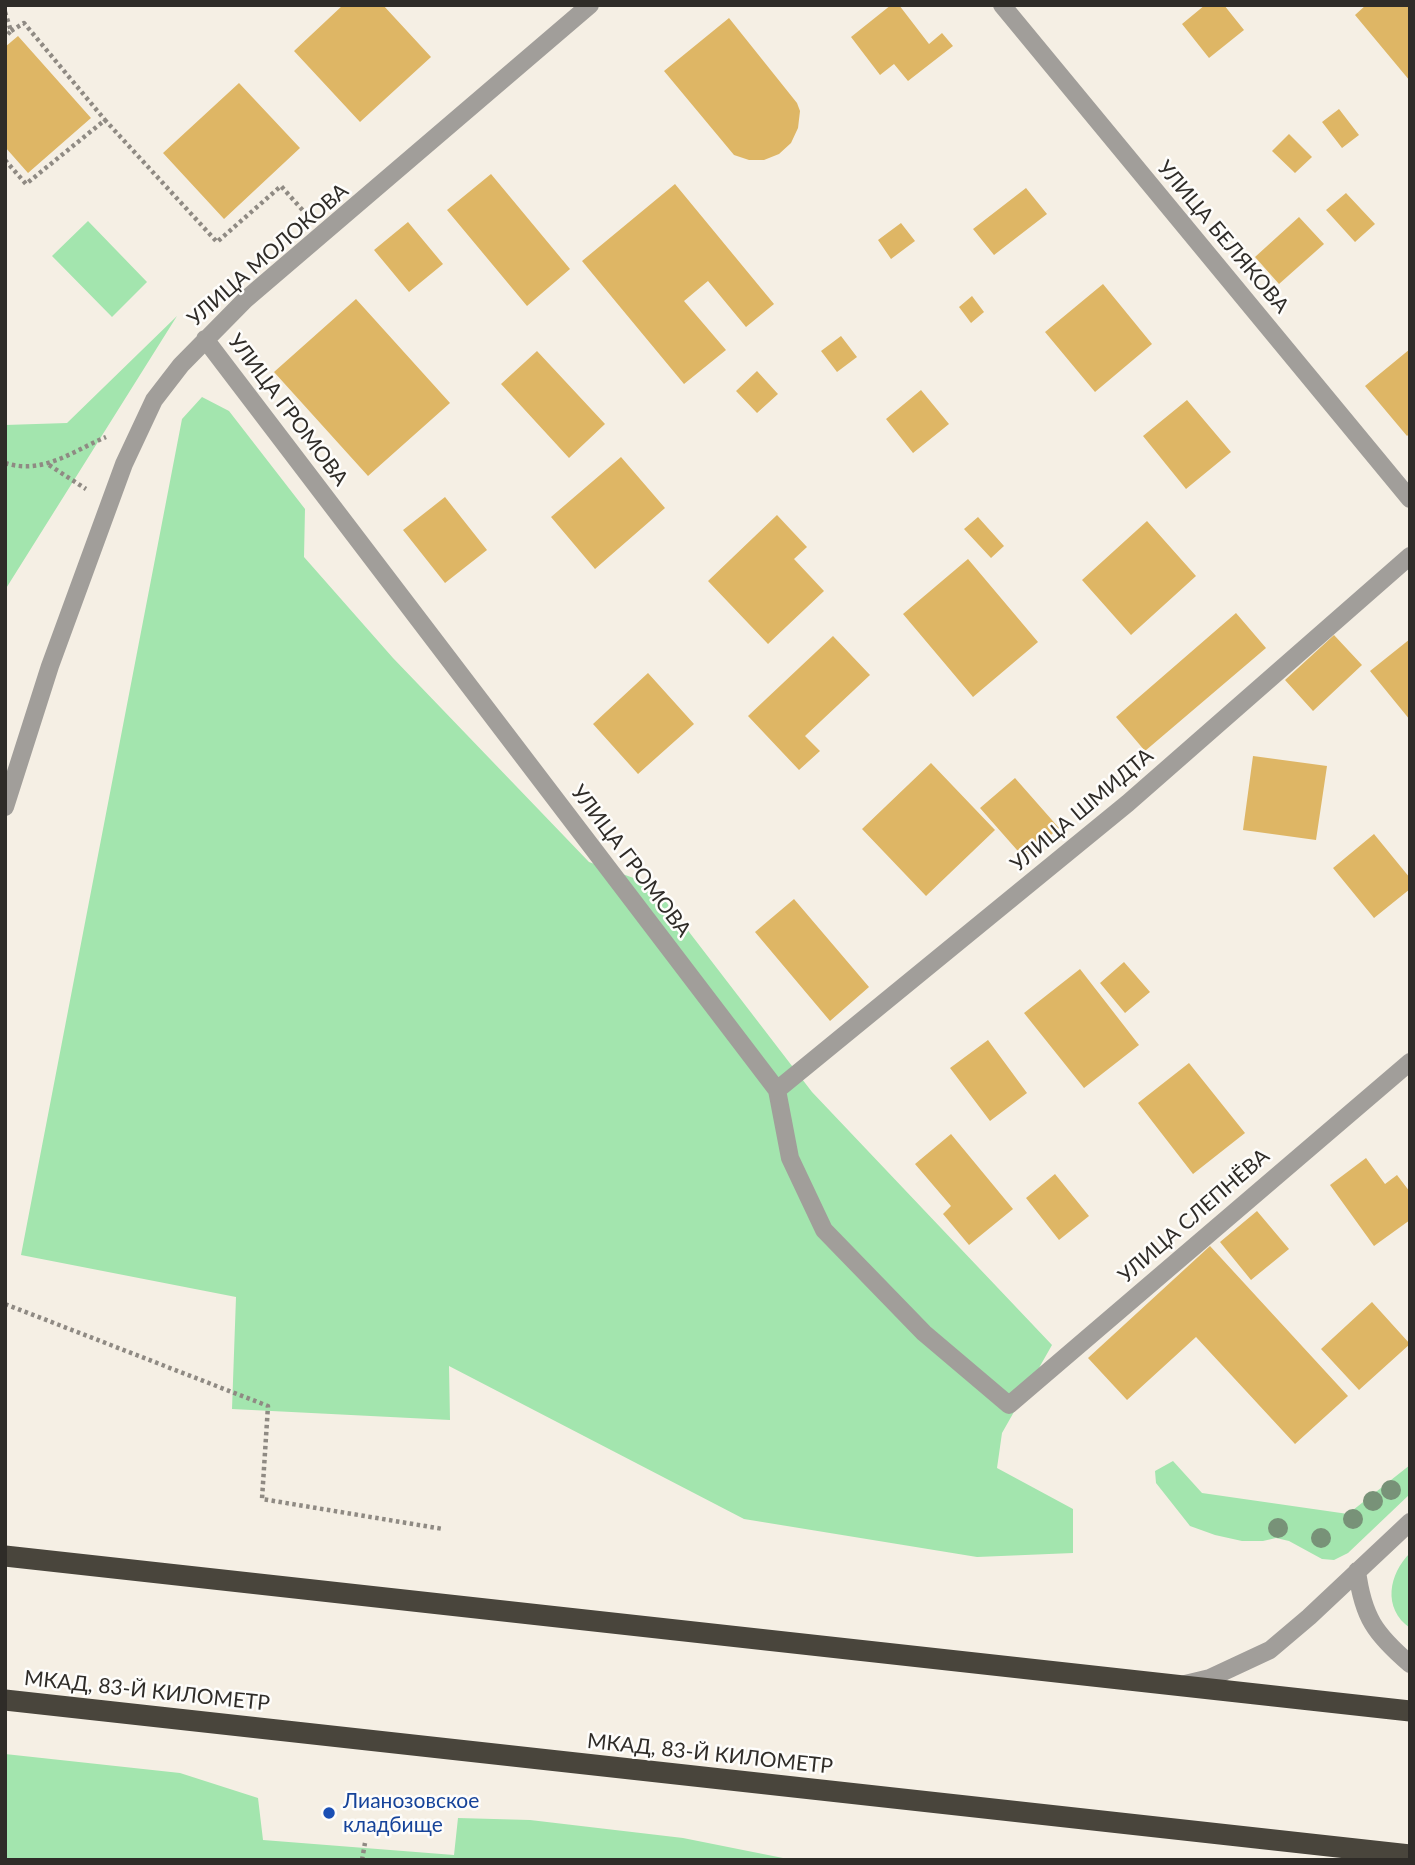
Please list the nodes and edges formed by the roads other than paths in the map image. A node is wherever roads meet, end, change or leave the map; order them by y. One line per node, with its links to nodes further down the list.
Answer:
1 (590, 5): 3 (street, УЛИЦА МОЛОКОВА)
2 (1002, 5): 4 (street, УЛИЦА БЕЛЯКОВА)
3 (205, 339): 6 (street, УЛИЦА МОЛОКОВА); 8 (street, УЛИЦА ГРОМОВА)
4 (1410, 499)
5 (1410, 556): 8 (street, УЛИЦА ШМИДТА)
6 (5, 807)
7 (1410, 1062): 9 (street, УЛИЦА СЛЕПНЁВА)
8 (777, 1090): 9 (street, УЛИЦА ГРОМОВА)
9 (1009, 1405)
10 (1410, 1522): 12 (street)
11 (5, 1556): 14 (highway)
12 (1357, 1571): 13 (street); 14 (street)
13 (1410, 1664)
14 (1178, 1685): 16 (highway)
15 (5, 1700): 17 (highway, МКАД, 83-Й КИЛОМЕТР)
16 (1410, 1711)
17 (1410, 1855)

